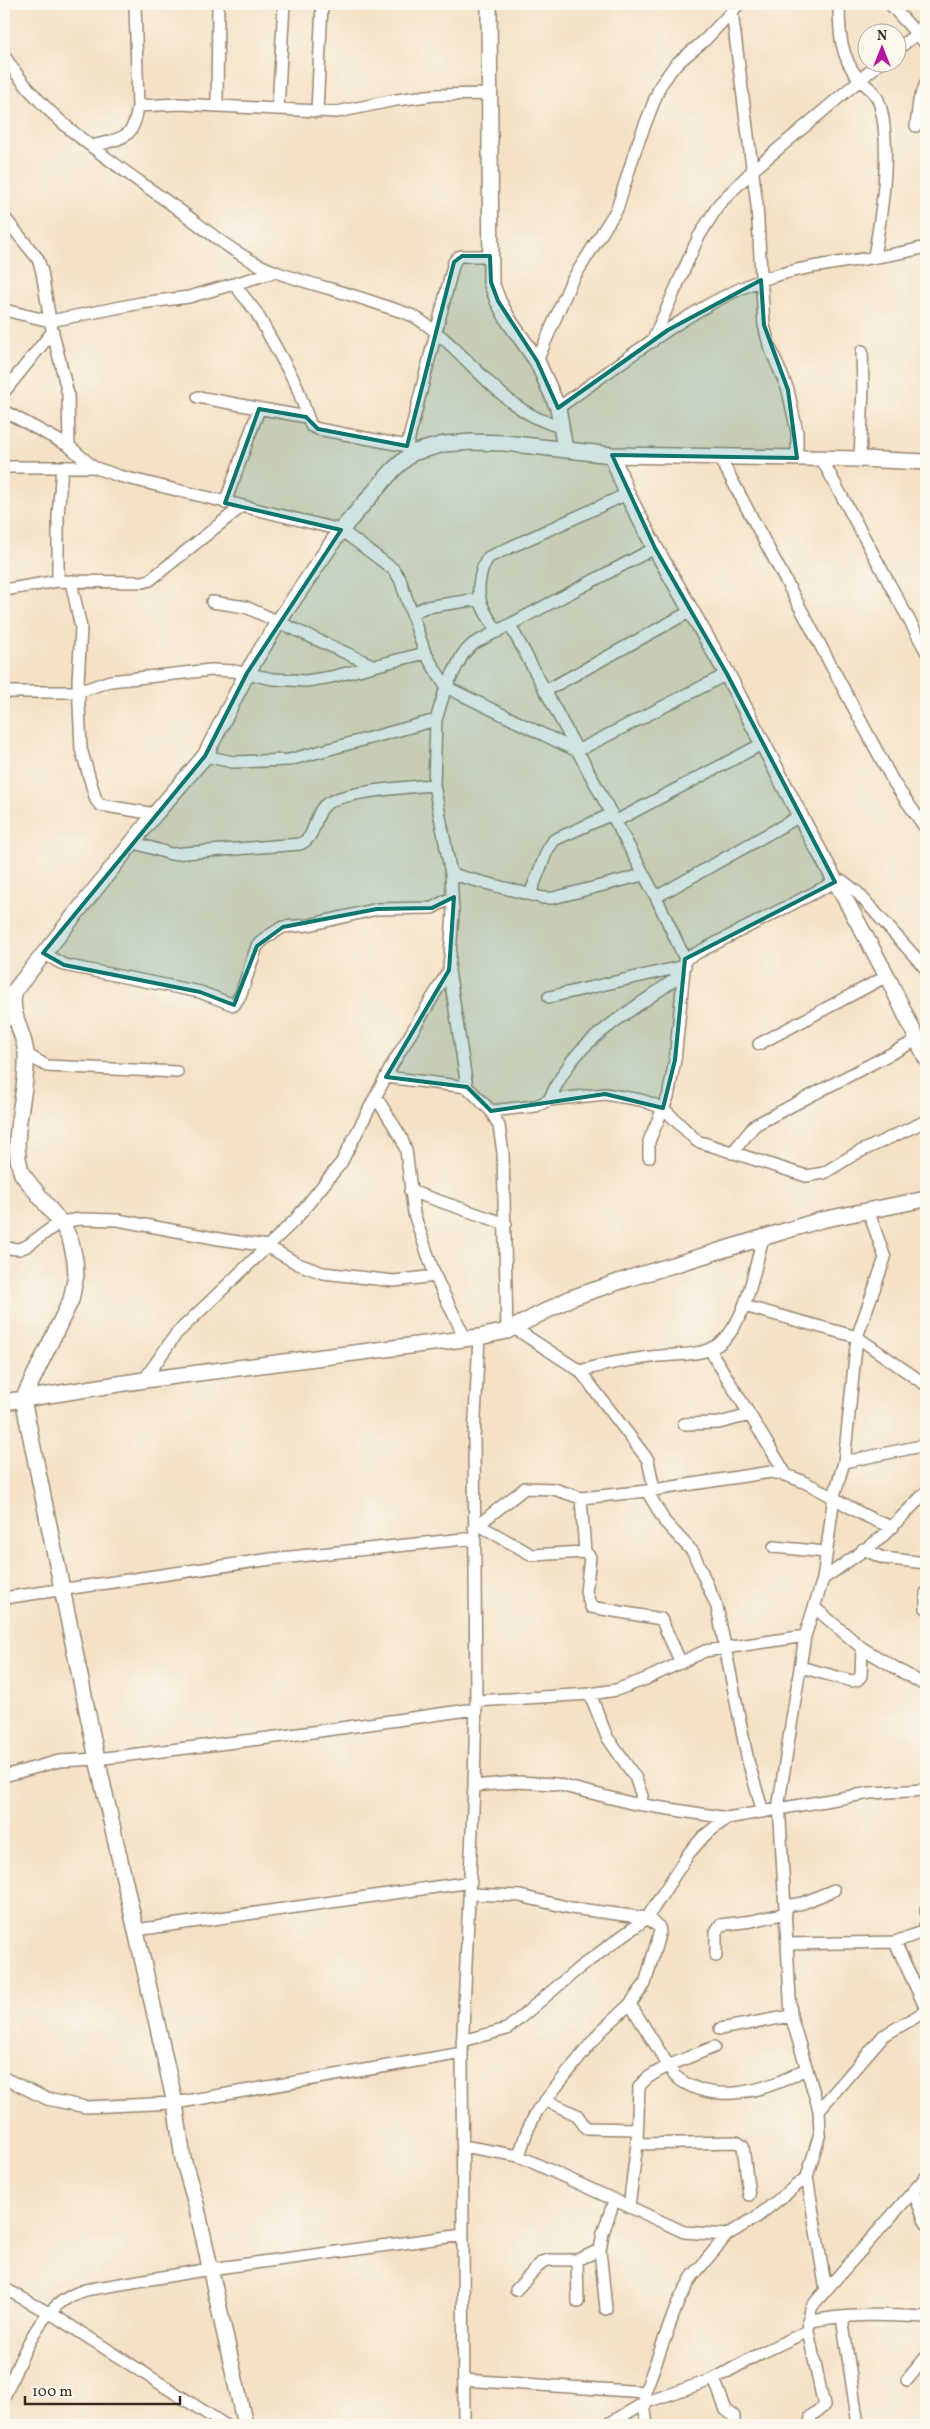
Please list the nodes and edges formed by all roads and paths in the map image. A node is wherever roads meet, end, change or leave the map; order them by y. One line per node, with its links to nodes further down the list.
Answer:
1 (135, 4): 19 (street)
2 (218, 4): 20 (street)
3 (284, 4): 21 (street)
4 (322, 4): 22 (street)
5 (489, 4): 18 (street)
6 (839, 4): 16 (street)
7 (890, 4): 10 (street)
8 (734, 6): 25 (street); 38 (street)
9 (926, 21): 10 (street)
10 (916, 34): 11 (street); 12 (street)
11 (908, 40)
12 (926, 44)
13 (4, 55): 15 (street)
14 (869, 72): 16 (street)
15 (9, 75): 24 (street)
16 (860, 80): 25 (street); 29 (street)
17 (926, 83): 23 (street)
18 (490, 94): 22 (street); 28 (street)
19 (138, 106): 20 (street); 24 (street)
20 (217, 106): 21 (street)
21 (278, 108): 22 (street)
22 (317, 112)
23 (916, 126)
24 (92, 146): 30 (street)
25 (752, 171): 31 (street); 36 (street)
26 (4, 217): 34 (street)
27 (926, 247): 29 (street)
28 (490, 256): 35 (street); 38 (street)
29 (874, 256): 31 (street)
30 (275, 272): 32 (street); 35 (street)
31 (761, 280): 36 (street); 51 (street)
32 (234, 284): 34 (street); 44 (street)
33 (4, 310): 34 (street)
34 (51, 326): 39 (street); 46 (street)
35 (437, 332): 45 (street); 48 (street)
36 (652, 342): 41 (street)
37 (862, 352): 53 (street)
38 (537, 362): 41 (street)
39 (4, 392)
40 (198, 397): 42 (street)
41 (558, 408): 45 (street)
42 (259, 409): 44 (street); 59 (street)
43 (4, 411): 46 (street)
44 (306, 417): 48 (street)
45 (562, 427): 47 (street)
46 (69, 446): 57 (street)
47 (564, 449): 48 (street); 49 (street)
48 (410, 450): 61 (street)
49 (612, 455): 50 (street); 58 (street)
50 (719, 456): 51 (street); 90 (street)
51 (797, 458): 52 (street)
52 (821, 458): 53 (street); 73 (street)
53 (860, 459): 54 (street)
54 (926, 463)
55 (62, 466): 56 (street); 57 (street); 63 (street)
56 (4, 467)
57 (93, 467): 59 (street)
58 (627, 494): 62 (street); 66 (street)
59 (225, 503): 60 (street)
60 (241, 507): 61 (street); 64 (street)
61 (341, 530): 69 (street); 70 (street)
62 (655, 548): 68 (street); 71 (street)
63 (58, 581): 64 (street); 65 (street)
64 (71, 581): 81 (street)
65 (4, 590)
66 (480, 600): 69 (street); 72 (street)
67 (212, 602): 70 (street)
68 (691, 611): 77 (street); 79 (street)
69 (412, 613): 74 (street)
70 (279, 621): 75 (street); 76 (street)
71 (510, 625): 72 (street); 79 (street)
72 (498, 632): 78 (street)
73 (926, 651)
74 (425, 652): 75 (street); 78 (street)
75 (372, 665): 76 (street)
76 (247, 673): 81 (street); 85 (street)
77 (727, 674): 83 (street); 84 (street)
78 (446, 687): 82 (street); 84 (street)
79 (546, 691): 84 (street)
80 (4, 692): 81 (street)
81 (78, 692): 87 (street)
82 (436, 720): 85 (street); 86 (street)
83 (762, 744): 88 (street); 89 (street)
84 (576, 751): 89 (street)
85 (205, 756): 87 (street)
86 (434, 786): 91 (street); 92 (street)
87 (155, 814): 91 (street)
88 (800, 816): 94 (street); 96 (street)
89 (614, 818): 93 (street); 95 (street)
90 (926, 829)
91 (132, 842): 98 (street)
92 (450, 874): 95 (street); 97 (street)
93 (643, 875): 95 (street); 96 (street)
94 (835, 882): 99 (street); 100 (street); 102 (street)
95 (530, 894)
96 (656, 897): 99 (street)
97 (452, 898): 98 (street); 101 (street)
98 (43, 953): 103 (street)
99 (684, 966): 104 (street); 114 (street); 115 (street)
100 (926, 969)
101 (449, 970): 111 (street); 112 (street)
102 (887, 976): 106 (street); 107 (street)
103 (8, 995): 105 (street)
104 (549, 997)
105 (10, 1018): 108 (street)
106 (917, 1040): 109 (street); 118 (street)
107 (759, 1044)
108 (26, 1054): 110 (street); 123 (street)
109 (926, 1058)
110 (177, 1072)
111 (386, 1077): 112 (street); 113 (street)
112 (467, 1087): 116 (street)
113 (376, 1097): 120 (street); 126 (street)
114 (548, 1100): 115 (street); 116 (street)
115 (663, 1108): 118 (street); 119 (street)
116 (491, 1111): 124 (street)
117 (926, 1121): 118 (street)
118 (732, 1153)
119 (649, 1157)
120 (410, 1191): 124 (street); 128 (street)
121 (926, 1200): 122 (street)
122 (868, 1210): 125 (street); 131 (street)
123 (60, 1222): 126 (street); 127 (street); 137 (street)
124 (506, 1224): 130 (street)
125 (763, 1238): 129 (street); 130 (street)
126 (267, 1246): 128 (street); 135 (street)
127 (4, 1248)
128 (436, 1276): 132 (street)
129 (744, 1306): 131 (street); 133 (street)
130 (511, 1329): 132 (street); 134 (street)
131 (857, 1337): 136 (street); 142 (street)
132 (473, 1339): 135 (street); 149 (street)
133 (710, 1350): 134 (street); 139 (street)
134 (580, 1371): 144 (street)
135 (144, 1380): 137 (street)
136 (926, 1385)
137 (23, 1399): 138 (street); 156 (street)
138 (4, 1402)
139 (750, 1415): 140 (street); 143 (street)
140 (684, 1424)
141 (926, 1445): 142 (street)
142 (844, 1462): 146 (street)
143 (786, 1474): 144 (street); 146 (street)
144 (651, 1490): 147 (street); 162 (street)
145 (926, 1492): 148 (street)
146 (834, 1496): 148 (street); 153 (street)
147 (580, 1498): 149 (street); 152 (street)
148 (893, 1527): 151 (street)
149 (476, 1531): 152 (street); 156 (street); 168 (street)
150 (774, 1547): 153 (street)
151 (863, 1549): 154 (street); 155 (street)
152 (585, 1552): 164 (street)
153 (826, 1552): 155 (street)
154 (926, 1563)
155 (823, 1579): 159 (street)
156 (61, 1590): 158 (street); 169 (street)
157 (926, 1593): 160 (street)
158 (4, 1598)
159 (815, 1608): 161 (street); 163 (street)
160 (926, 1608)
161 (804, 1636): 162 (street); 165 (street)
162 (726, 1647): 164 (street); 175 (street)
163 (862, 1648): 165 (street); 166 (street)
164 (681, 1662): 167 (street)
165 (800, 1667): 174 (street)
166 (926, 1686)
167 (590, 1694): 168 (street); 173 (street)
168 (476, 1705): 169 (street); 171 (street)
169 (97, 1758): 170 (street); 182 (street)
170 (4, 1776)
171 (474, 1786): 173 (street); 177 (street)
172 (926, 1790): 174 (street)
173 (639, 1804): 176 (street)
174 (781, 1810): 175 (street); 179 (street)
175 (763, 1812): 176 (street)
176 (727, 1818): 180 (street)
177 (470, 1888): 180 (street); 182 (street); 190 (street)
178 (834, 1890): 179 (street)
179 (786, 1909): 184 (street); 185 (street)
180 (647, 1918): 186 (street); 190 (street)
181 (926, 1925): 183 (street)
182 (136, 1930): 197 (street)
183 (895, 1942): 184 (street); 187 (street)
184 (787, 1944): 188 (street)
185 (716, 1956)
186 (630, 2004): 193 (street); 196 (street)
187 (926, 2010): 198 (street)
188 (790, 2016): 189 (street); 194 (street)
189 (720, 2029)
190 (462, 2041): 192 (street)
191 (714, 2047): 193 (street)
192 (462, 2053): 197 (street); 201 (street)
193 (669, 2067): 194 (street); 199 (street)
194 (805, 2069): 198 (street)
195 (4, 2078): 197 (street)
196 (546, 2101): 199 (street); 202 (street)
197 (175, 2103): 214 (street)
198 (818, 2110): 203 (street)
199 (637, 2130): 200 (street)
200 (637, 2144): 206 (street); 208 (street)
201 (463, 2146): 202 (street); 210 (street)
202 (519, 2156): 207 (street)
203 (806, 2176): 211 (street); 217 (street)
204 (926, 2177): 205 (street)
205 (913, 2192): 209 (street); 217 (street)
206 (749, 2195)
207 (614, 2201): 208 (street); 212 (street)
208 (629, 2207): 211 (street)
209 (926, 2223)
210 (463, 2235): 214 (street); 226 (street)
211 (727, 2235): 229 (street)
212 (600, 2250): 213 (street); 219 (street)
213 (577, 2260): 216 (street); 218 (street)
214 (210, 2269): 220 (street); 231 (street)
215 (4, 2288): 220 (street)
216 (516, 2290)
217 (826, 2291): 223 (street)
218 (578, 2302)
219 (606, 2310)
220 (48, 2313): 228 (street); 230 (street)
221 (842, 2317): 222 (street); 223 (street); 237 (street)
222 (926, 2317)
223 (808, 2326): 225 (street); 236 (street)
224 (926, 2357): 227 (street)
225 (714, 2379): 229 (street); 235 (street)
226 (464, 2380): 229 (street); 232 (street)
227 (907, 2380)
228 (4, 2397)
229 (644, 2397): 233 (street); 234 (street)
230 (225, 2425)
231 (245, 2425)
232 (464, 2425)
233 (607, 2425)
234 (647, 2425)
235 (734, 2425)
236 (810, 2425)
237 (858, 2425)

